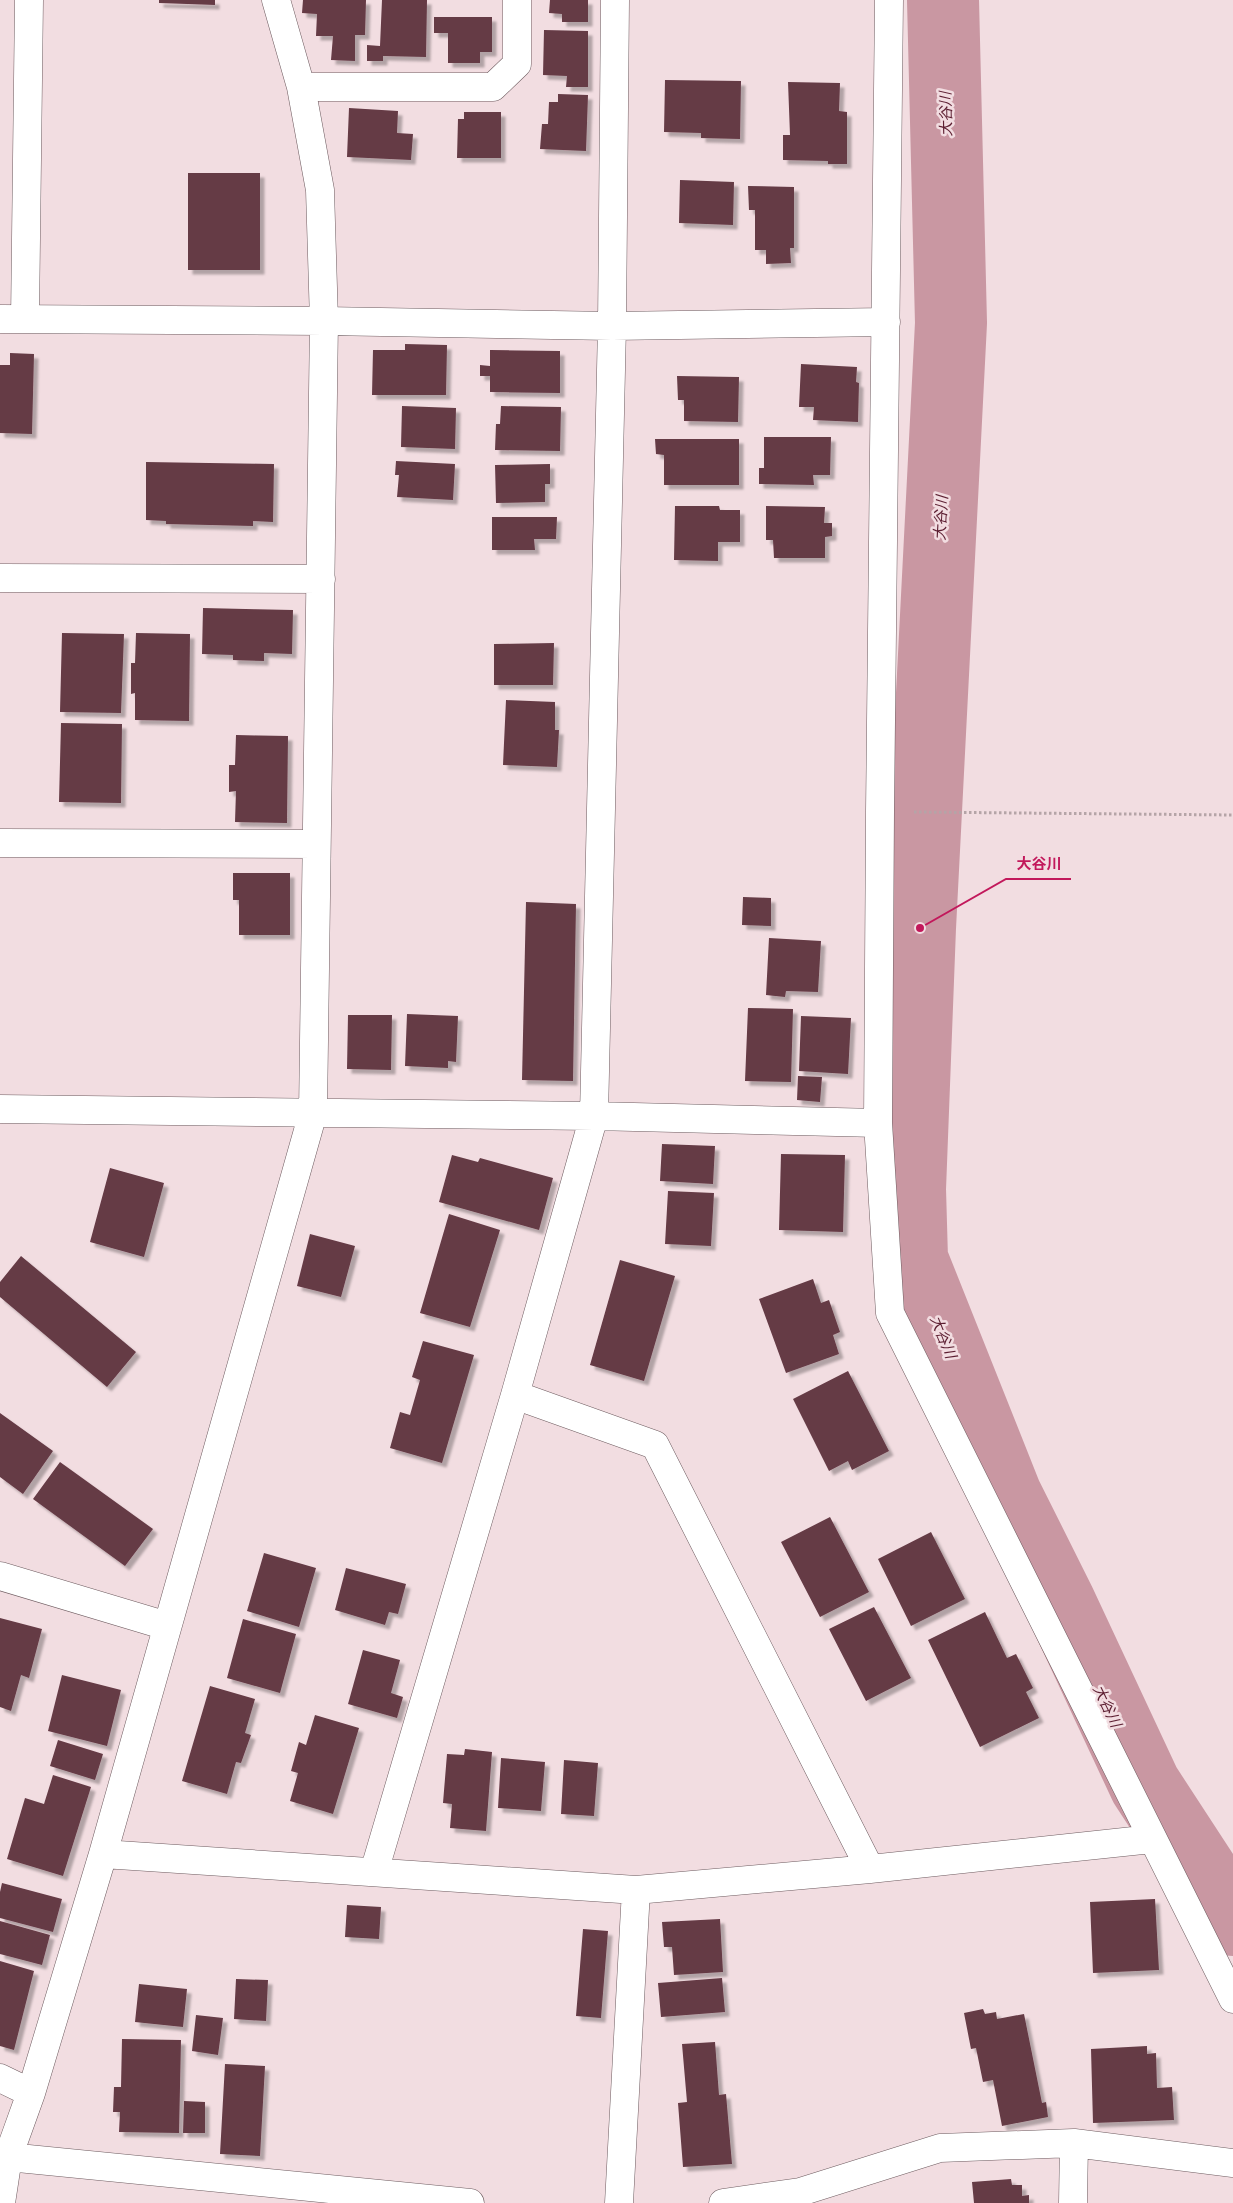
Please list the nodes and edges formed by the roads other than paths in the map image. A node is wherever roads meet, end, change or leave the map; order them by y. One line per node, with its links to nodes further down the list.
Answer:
1 (29, 0): 7 (street)
2 (276, 0): 6 (street)
3 (517, 0): 6 (street)
4 (615, 0): 10 (street)
5 (889, 0): 9 (street)
6 (301, 87): 8 (street)
7 (12, 319): 8 (street)
8 (324, 321): 10 (street); 12 (street)
9 (886, 322): 10 (street); 18 (street)
10 (612, 326): 17 (street)
11 (0, 578): 12 (street)
12 (321, 579): 14 (street)
13 (0, 843): 14 (street)
14 (316, 844): 16 (street)
15 (0, 1110): 16 (street)
16 (313, 1113): 17 (street); 21 (street)
17 (594, 1116): 18 (street); 19 (street)
18 (878, 1123): 22 (street)
19 (515, 1395): 24 (street); 25 (street)
20 (0, 1576): 21 (street)
21 (167, 1626): 23 (street)
22 (1152, 1839): 24 (street); 27 (street)
23 (103, 1854): 25 (street); 29 (street)
24 (870, 1869): 26 (street)
25 (374, 1872): 26 (street)
26 (636, 1890): 36 (street)
27 (1233, 1998)
28 (0, 2078): 29 (street)
29 (31, 2093): 31 (street)
30 (1074, 2143): 32 (street); 33 (street); 38 (street)
31 (8, 2158): 34 (street); 35 (street)
32 (1233, 2163)
33 (801, 2198): 37 (street)
34 (1, 2203)
35 (470, 2203)
36 (619, 2203)
37 (723, 2203)
38 (1073, 2203)

